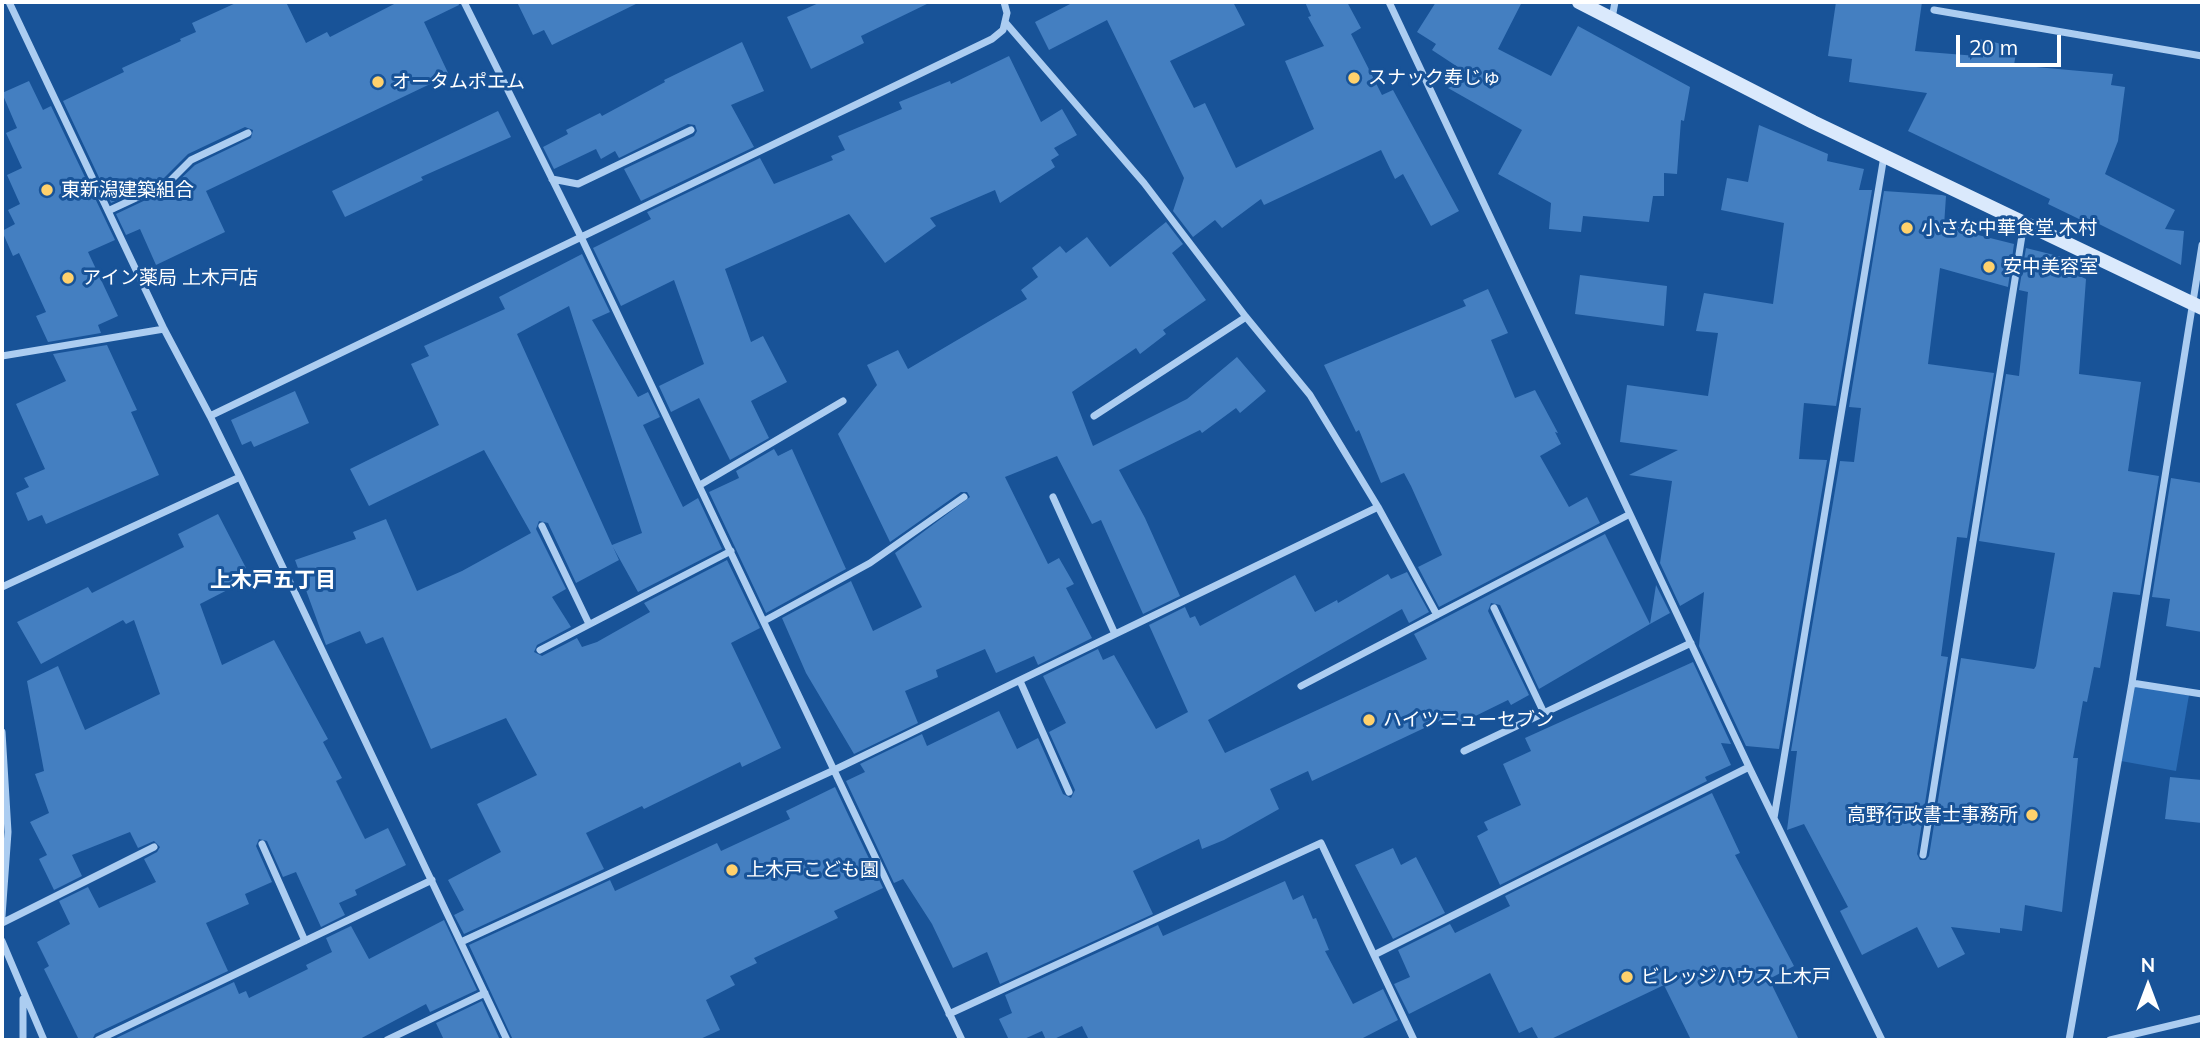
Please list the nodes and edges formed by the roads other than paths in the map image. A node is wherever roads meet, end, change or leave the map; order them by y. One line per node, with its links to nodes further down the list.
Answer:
1 (9, 2): 15 (street)
2 (464, 2): 14 (street)
3 (1004, 2): 9 (street)
4 (1389, 2): 31 (street)
5 (1578, 2): 8 (street)
6 (1615, 2): 8 (street)
7 (1934, 10): 10 (street)
8 (1612, 19): 13 (street)
9 (1005, 22): 17 (street); 20 (street)
10 (2202, 56)
11 (691, 130): 14 (street)
12 (248, 133): 15 (street)
13 (1884, 156): 16 (street); 52 (street)
14 (552, 178): 17 (street)
15 (110, 210): 21 (street)
16 (2024, 223): 19 (street); 55 (street)
17 (582, 239): 24 (street); 27 (street)
18 (2202, 245): 19 (street)
19 (2197, 306): 43 (street)
20 (1246, 317): 25 (street); 30 (street)
21 (164, 329): 22 (street); 24 (street)
22 (2, 356)
23 (843, 401): 27 (street)
24 (210, 416): 26 (street)
25 (1094, 416)
26 (240, 477): 34 (street); 56 (street)
27 (700, 485): 33 (street)
28 (964, 497): 37 (street)
29 (1053, 497): 39 (street)
30 (1378, 507): 36 (street); 39 (street)
31 (1630, 514): 36 (street); 40 (street)
32 (542, 526): 38 (street)
33 (731, 551): 37 (street); 38 (street)
34 (2, 587)
35 (1494, 608): 46 (street)
36 (1437, 615): 44 (street)
37 (764, 621): 50 (street)
38 (589, 624): 41 (street)
39 (1115, 634): 42 (street)
40 (1691, 643): 46 (street); 49 (street)
41 (540, 650)
42 (1020, 681): 50 (street); 51 (street)
43 (2132, 683): 45 (street); 75 (street)
44 (1301, 686)
45 (2202, 694)
46 (1544, 713): 48 (street)
47 (2, 732): 57 (street)
48 (1464, 751)
49 (1749, 767): 52 (street); 62 (street)
50 (832, 771): 61 (street); 65 (street)
51 (1069, 792)
52 (1774, 818): 74 (street)
53 (262, 844): 59 (street)
54 (154, 848): 58 (street)
55 (1923, 855)
56 (432, 880): 59 (street); 61 (street)
57 (2, 916)
58 (2, 923)
59 (305, 941): 69 (street)
60 (2, 942): 64 (street)
61 (461, 942): 63 (street)
62 (1374, 955): 65 (street); 73 (street)
63 (485, 993): 70 (street); 71 (street)
64 (23, 995): 67 (street); 68 (street)
65 (949, 1014): 72 (street)
66 (2202, 1018): 76 (street)
67 (23, 1040)
68 (44, 1040)
69 (98, 1040)
70 (387, 1040)
71 (507, 1040)
72 (962, 1040)
73 (1414, 1040)
74 (1882, 1040)
75 (2069, 1040)
76 (2110, 1040)

